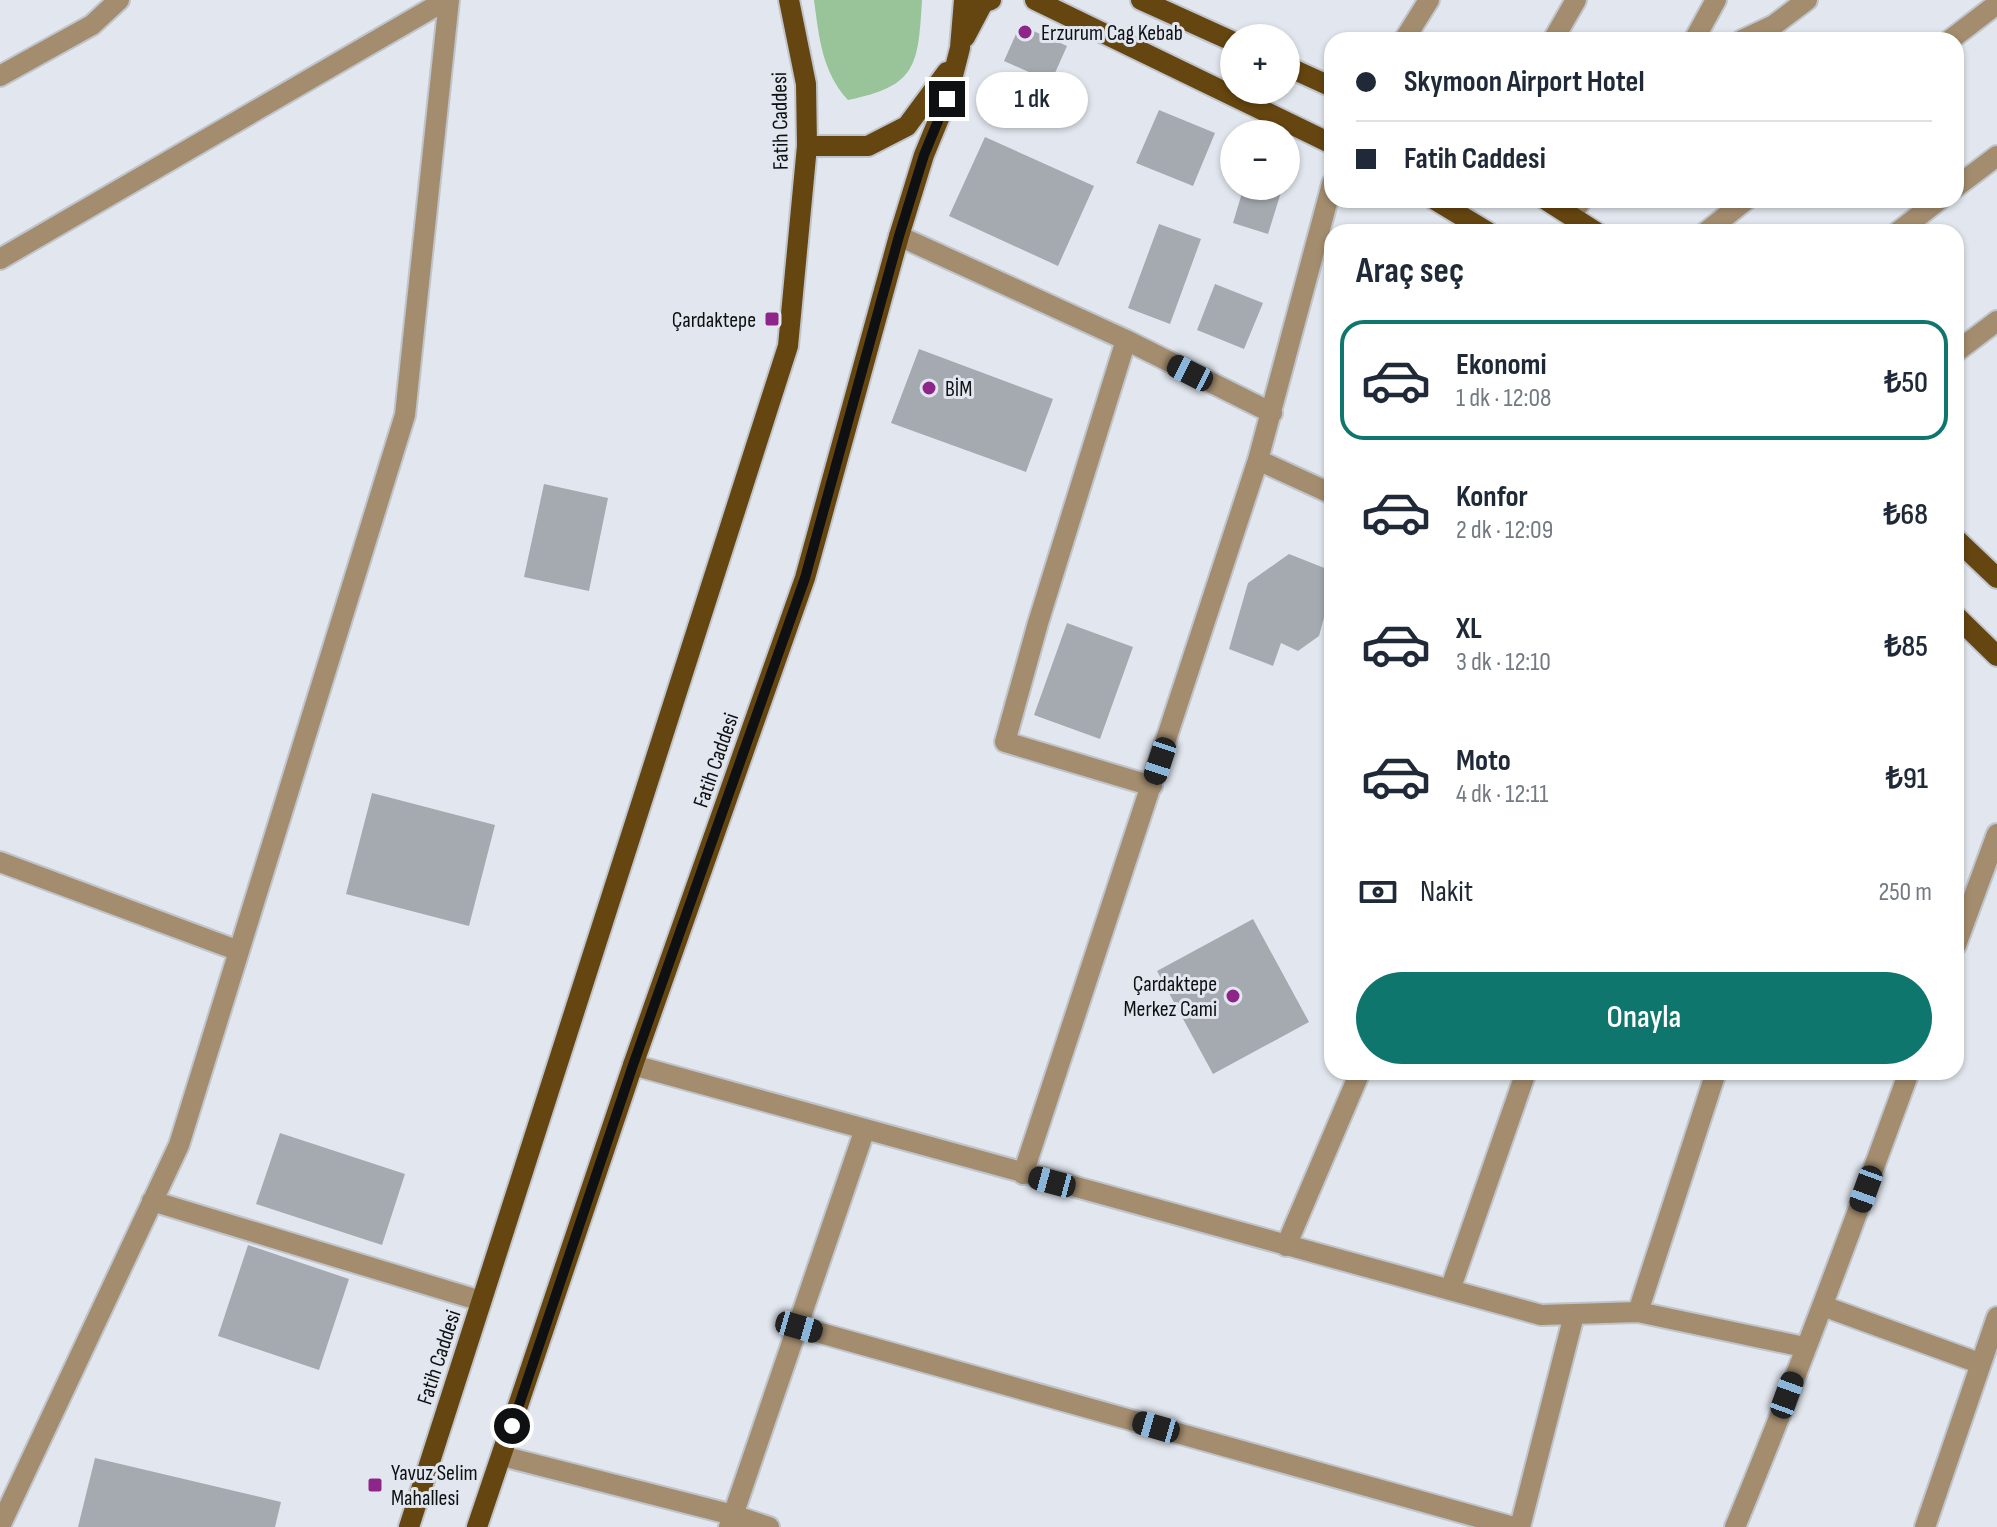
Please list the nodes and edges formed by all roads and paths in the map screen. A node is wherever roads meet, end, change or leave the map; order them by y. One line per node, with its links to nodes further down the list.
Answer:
1 (119, 0): 21 (street)
2 (448, 0): 37 (street); 52 (street)
3 (789, 0): 24 (main road, Fatih Caddesi)
4 (964, 0): 19 (main road, Fatih Caddesi)
5 (991, 0): 19 (main road)
6 (1035, 0): 23 (main road)
7 (1141, 0): 18 (main road)
8 (1429, 0): 13 (street)
9 (1576, 0): 14 (street)
10 (1716, 0): 15 (street)
11 (1807, 0): 16 (street)
12 (1997, 4): 17 (street)
13 (1409, 32)
14 (1558, 32)
15 (1698, 32)
16 (1759, 32)
17 (1960, 32)
18 (1220, 36)
19 (960, 48): 24 (main road); 36 (main road, Fatih Caddesi)
20 (1300, 72): 22 (main road)
21 (0, 76)
22 (1324, 83)
23 (1324, 140)
24 (807, 146): 63 (main road, Fatih Caddesi)
25 (1997, 156): 26 (street)
26 (1964, 181)
27 (1326, 208): 41 (street)
28 (1448, 208): 32 (main road)
29 (1577, 208): 33 (main road)
30 (1736, 208): 34 (street)
31 (1929, 208): 35 (street)
32 (1475, 224)
33 (1590, 224)
34 (1716, 224)
35 (1908, 224)
36 (899, 236): 39 (street); 53 (main road, Fatih Caddesi)
37 (0, 259)
38 (1997, 321): 40 (street)
39 (1126, 340): 41 (street); 48 (street)
40 (1964, 346)
41 (1272, 413): 42 (street)
42 (1258, 460): 43 (street); 48 (street)
43 (1324, 490)
44 (1964, 547): 45 (main road)
45 (1997, 578)
46 (1964, 624): 47 (main road)
47 (1997, 656)
48 (1152, 786): 59 (street)
49 (1997, 834): 51 (street)
50 (0, 862): 52 (street)
51 (1964, 923)
52 (239, 951): 60 (street)
53 (633, 1065): 58 (street); 71 (main road, Fatih Caddesi)
54 (1357, 1080): 61 (street)
55 (1523, 1080): 62 (street)
56 (1713, 1080): 65 (street)
57 (1906, 1080): 64 (street)
58 (864, 1132): 59 (street); 68 (street)
59 (1023, 1174): 61 (street)
60 (152, 1201): 63 (street); 73 (street)
61 (1286, 1246): 62 (street)
62 (1450, 1290): 66 (street)
63 (481, 1301): 74 (main road, Fatih Caddesi)
64 (1823, 1306): 69 (street); 70 (street)
65 (1638, 1312): 66 (street); 69 (street)
66 (1574, 1315): 78 (street)
67 (1997, 1317): 70 (street)
68 (799, 1327): 72 (street); 77 (street)
69 (1804, 1347): 79 (street)
70 (1979, 1363): 80 (street)
71 (502, 1456): 72 (street); 75 (main road, Fatih Caddesi)
72 (731, 1521): 76 (street)
73 (0, 1526)
74 (409, 1527)
75 (477, 1527)
76 (769, 1527)
77 (1513, 1527)
78 (1520, 1527)
79 (1735, 1527)
80 (1925, 1527)

